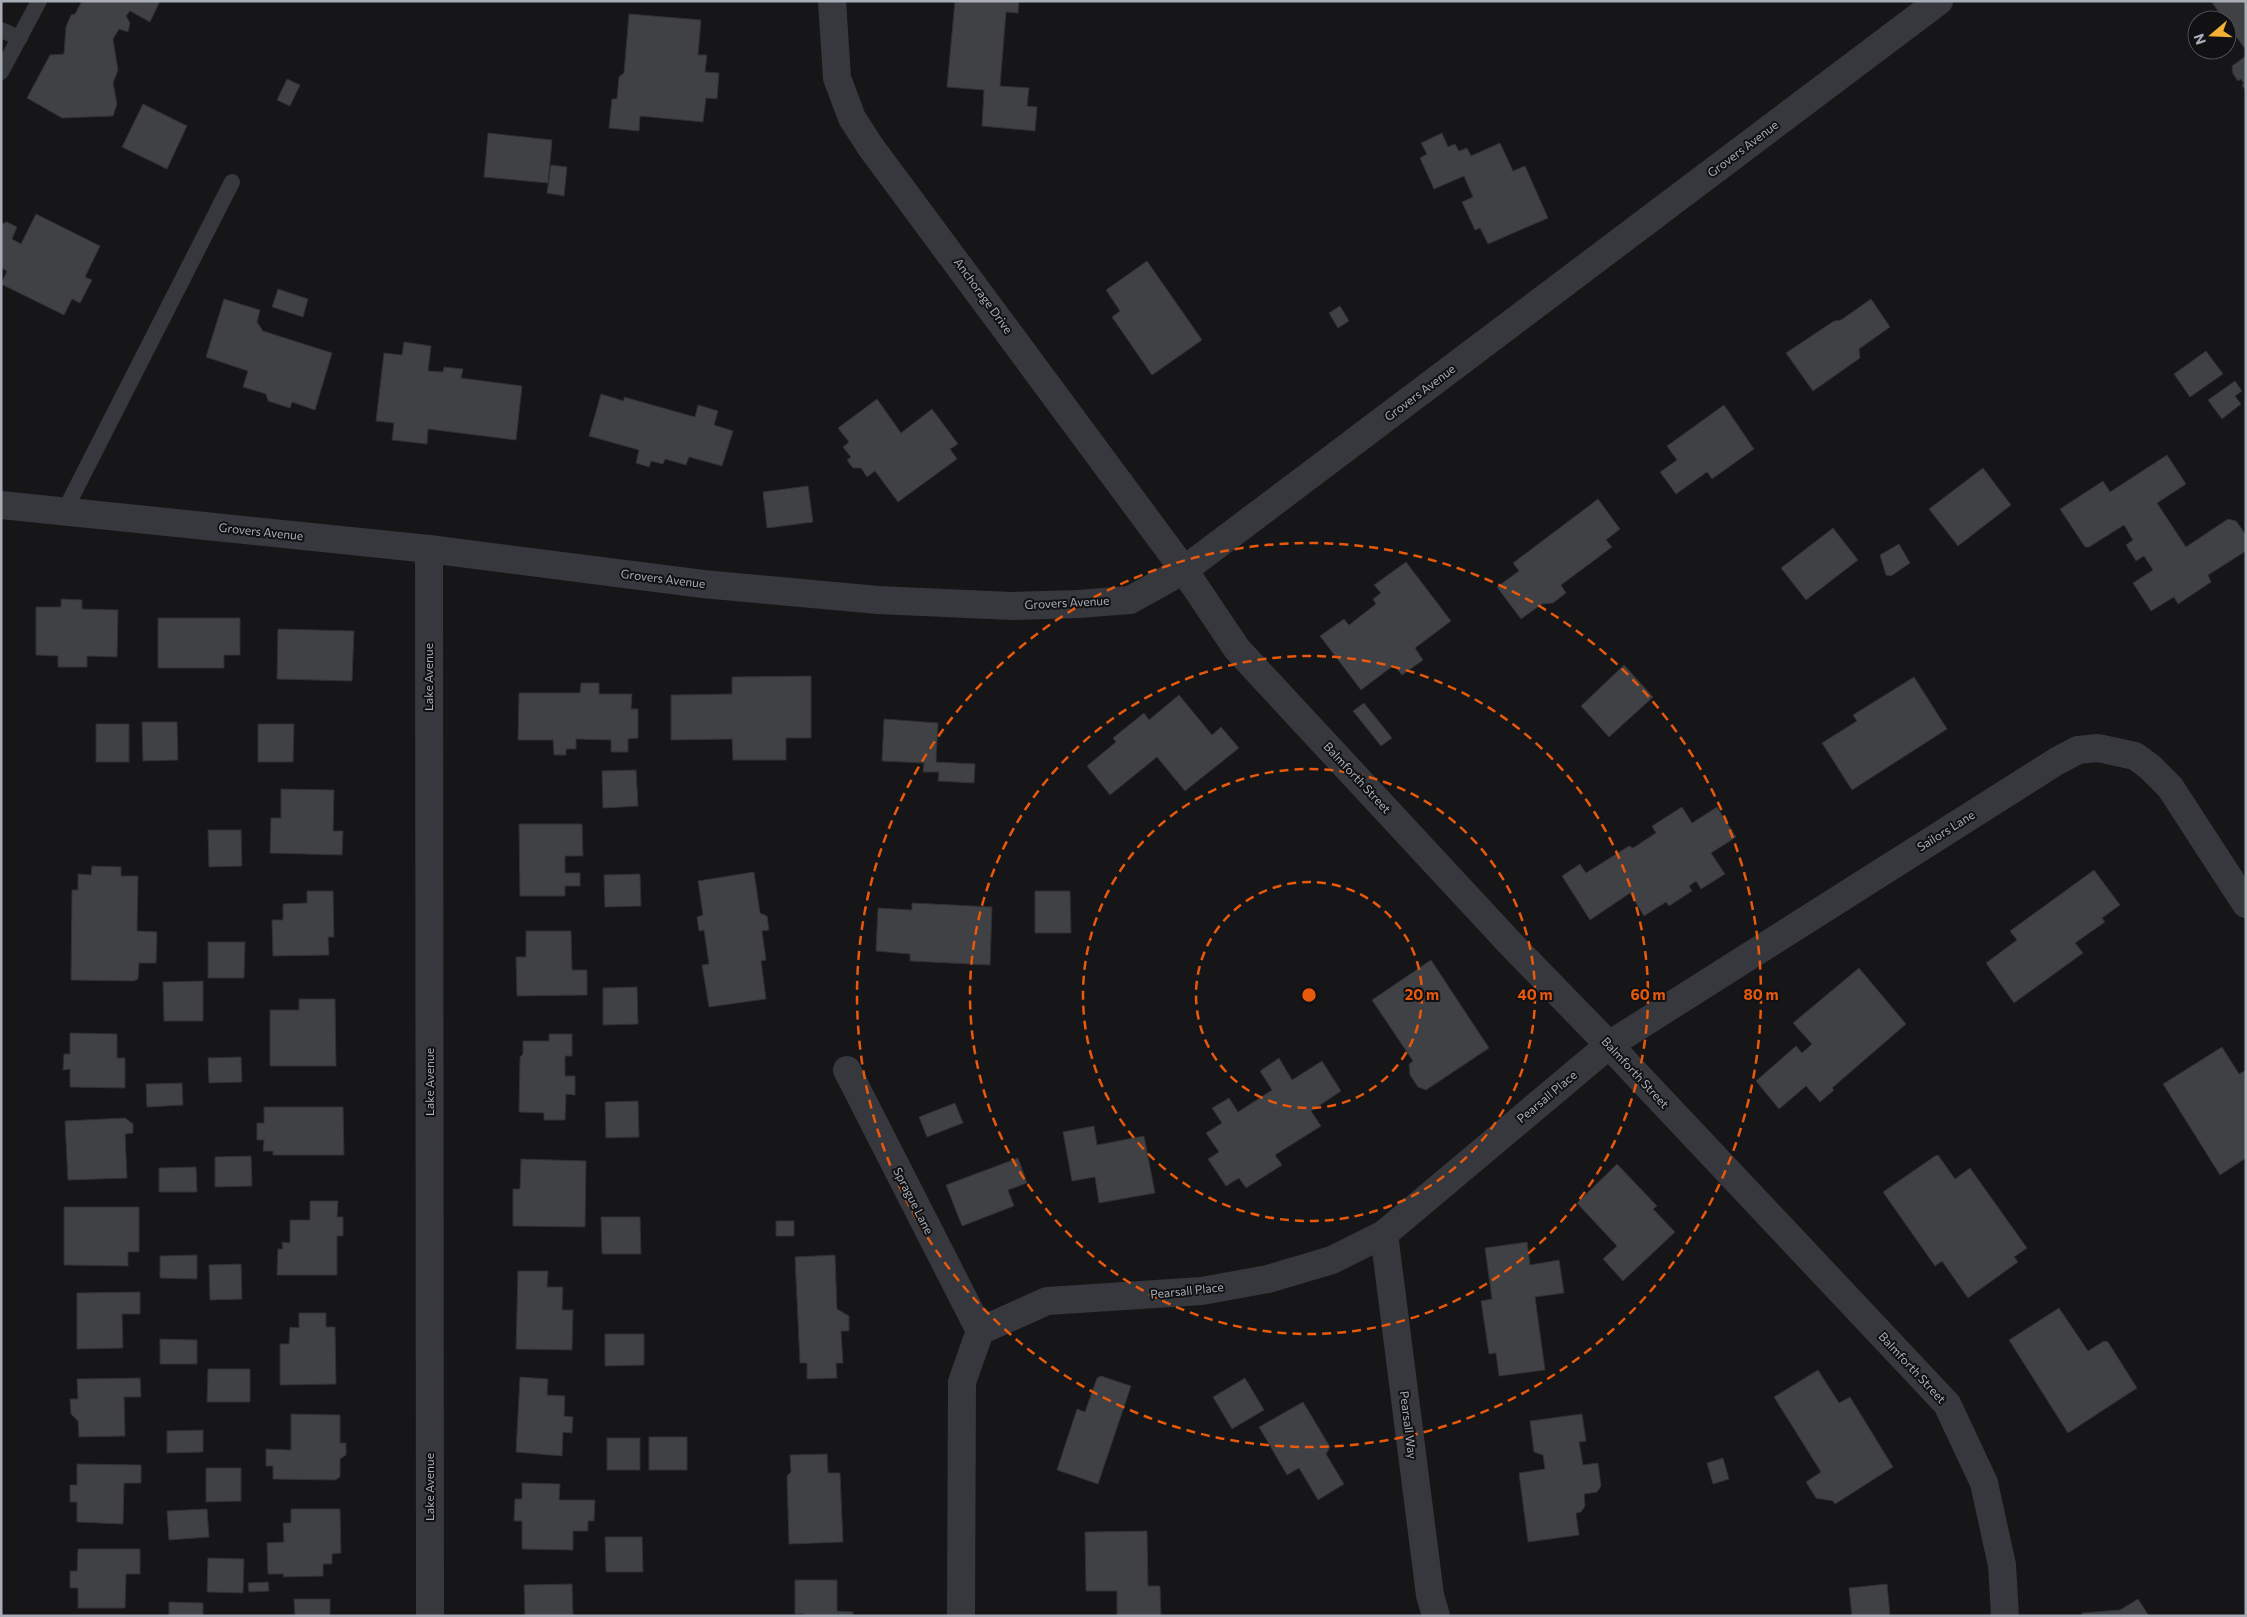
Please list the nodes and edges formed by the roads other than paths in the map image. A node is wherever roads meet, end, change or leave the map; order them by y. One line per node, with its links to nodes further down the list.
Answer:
1 (39, 1): 5 (lane)
2 (832, 1): 11 (street, Anchorage Drive)
3 (1940, 1): 11 (street, Grovers Avenue)
4 (1, 30): 5 (lane)
5 (20, 38): 6 (lane)
6 (1, 72)
7 (232, 182): 9 (lane)
8 (1, 505): 9 (street, Grovers Avenue)
9 (64, 512): 10 (street, Grovers Avenue)
10 (429, 549): 11 (street, Grovers Avenue); 17 (street, Lake Avenue)
11 (1184, 570): 13 (street, Balmforth Street)
12 (2246, 904): 13 (street, Sailors Lane)
13 (1609, 1045): 15 (street, Pearsall Place); 20 (street, Balmforth Street)
14 (847, 1070): 16 (street, Sprague Lane)
15 (1384, 1234): 16 (street, Pearsall Place); 19 (street, Pearsall Way)
16 (980, 1331): 18 (street)
17 (430, 1616)
18 (962, 1616)
19 (1436, 1616)
20 (2005, 1616)

